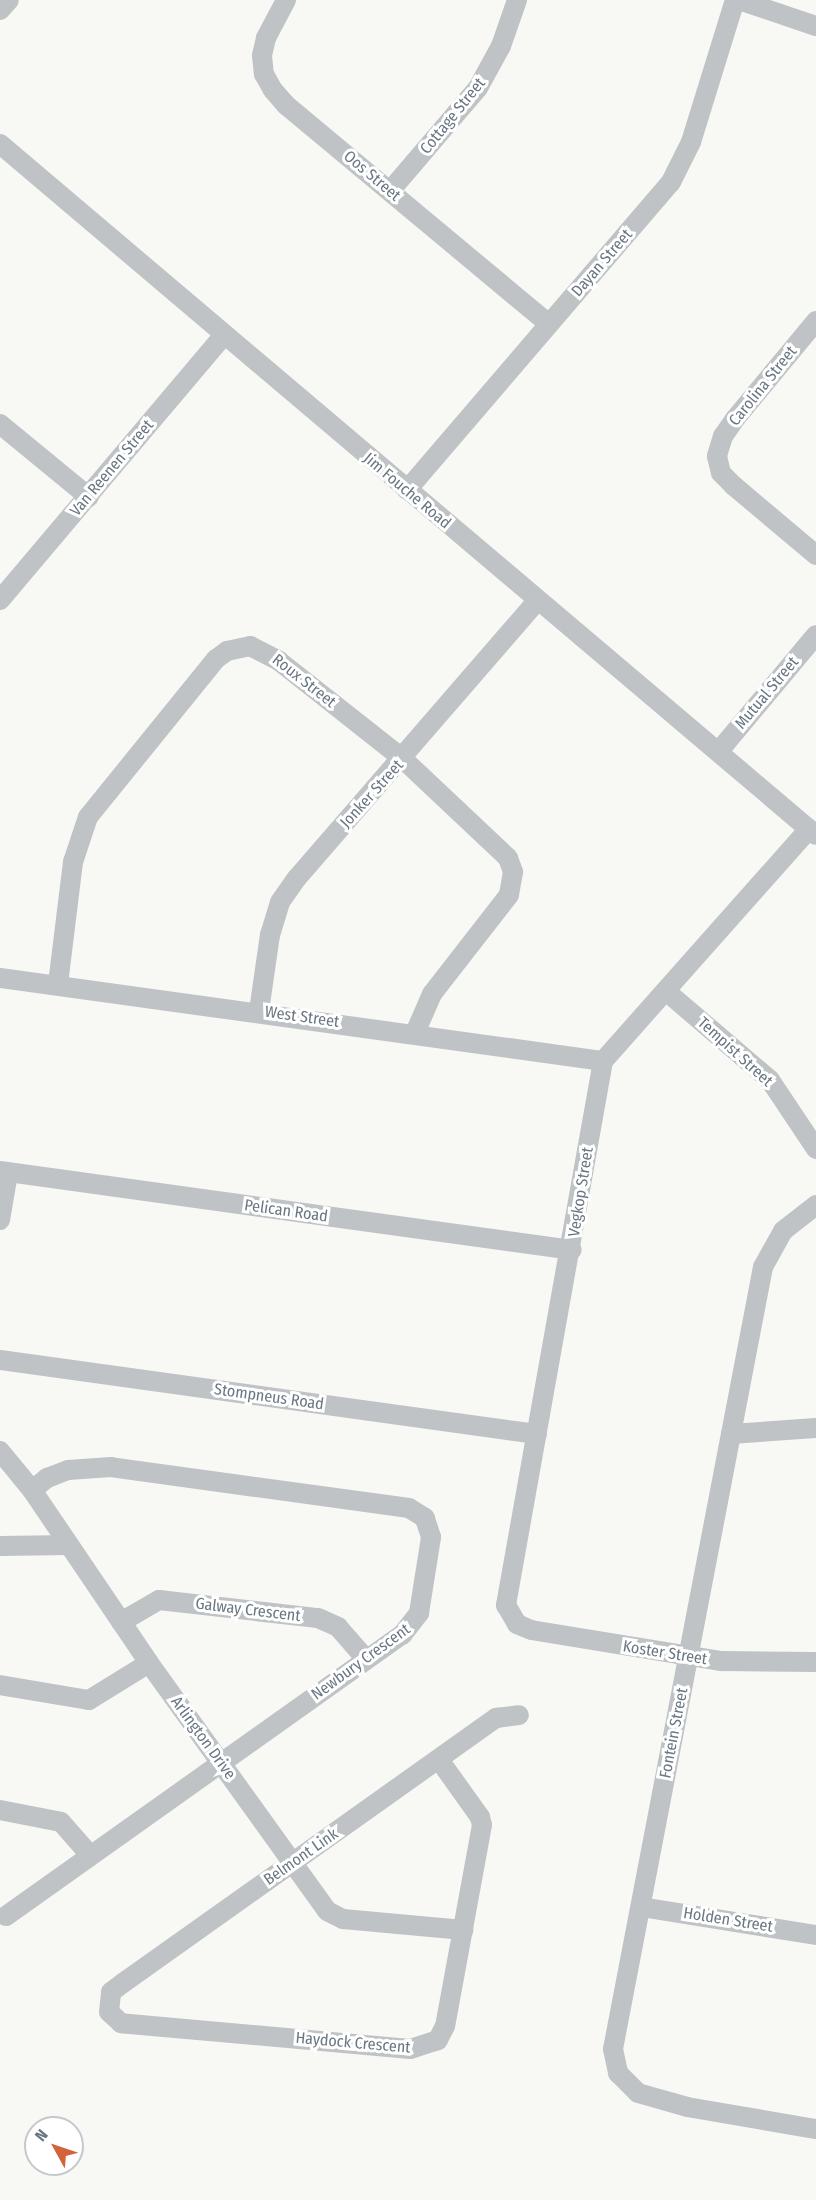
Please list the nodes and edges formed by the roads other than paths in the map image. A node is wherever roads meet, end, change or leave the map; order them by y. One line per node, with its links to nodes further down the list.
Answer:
1 (9, 0): 5 (street)
2 (286, 0): 8 (street, Oos Street)
3 (517, 0): 8 (street, Cottage Street)
4 (737, 0): 6 (street); 10 (street, Dayan Street)
5 (0, 10)
6 (816, 26)
7 (0, 144): 11 (street, Jim Fouche Road)
8 (390, 191): 10 (street, Oos Street)
9 (816, 321): 15 (street, Carolina Street)
10 (549, 324): 13 (street, Dayan Street)
11 (223, 336): 13 (street, Jim Fouche Road); 14 (street, Van Reenen Street)
12 (0, 424): 14 (street)
13 (407, 490): 17 (street, Jim Fouche Road)
14 (89, 497): 16 (street, Van Reenen Street)
15 (816, 555)
16 (0, 600)
17 (537, 601): 19 (street, Jim Fouche Road); 20 (street, Jonker Street)
18 (816, 635): 19 (street, Mutual Street)
19 (718, 751): 21 (street, Jim Fouche Road)
20 (403, 759): 23 (street, Roux Street); 25 (street, Jonker Street); 26 (street, Roux Street)
21 (813, 832): 24 (street)
22 (0, 978): 23 (street, West Street)
23 (58, 984): 25 (street, West Street)
24 (667, 992): 27 (street); 28 (street, Tempist Street)
25 (259, 1011): 26 (street, West Street)
26 (415, 1033): 27 (street, West Street)
27 (603, 1061): 32 (street, Vegkop Street)
28 (816, 1149)
29 (4, 1172): 31 (street); 32 (street, Pelican Road)
30 (816, 1205): 37 (street, Fontein Street)
31 (0, 1220)
32 (572, 1250): 36 (street, Vegkop Street)
33 (0, 1360): 34 (street); 36 (street, Stompneus Road)
34 (0, 1365)
35 (816, 1428): 37 (street)
36 (537, 1434): 43 (street, Vegkop Street)
37 (731, 1434): 44 (street, Fontein Street)
38 (0, 1451): 39 (street, Arlington Drive)
39 (32, 1490): 40 (street, Arlington Drive); 45 (street, Newbury Crescent)
40 (69, 1545): 41 (street); 42 (street, Arlington Drive)
41 (1, 1546)
42 (121, 1622): 45 (street, Galway Crescent); 47 (street, Arlington Drive)
43 (516, 1624): 44 (street, Koster Street)
44 (689, 1657): 46 (street, Koster Street); 55 (street, Fontein Street)
45 (365, 1658): 51 (street, Newbury Crescent)
46 (816, 1662)
47 (149, 1663): 48 (street); 51 (street, Arlington Drive)
48 (0, 1685)
49 (519, 1715): 50 (street, Belmont Link)
50 (440, 1761): 54 (street, Belmont Link); 57 (street, Haydock Crescent)
51 (222, 1764): 53 (street, Newbury Crescent); 54 (street, Arlington Drive)
52 (0, 1810): 53 (street)
53 (90, 1856): 56 (street, Newbury Crescent)
54 (293, 1863): 57 (street, Arlington Drive); 59 (street, Belmont Link)
55 (640, 1907): 58 (street, Holden Street); 60 (street, Fontein Street)
56 (6, 1916)
57 (463, 1929): 59 (street, Haydock Crescent)
58 (816, 1935)
59 (116, 2019)
60 (816, 2128)

